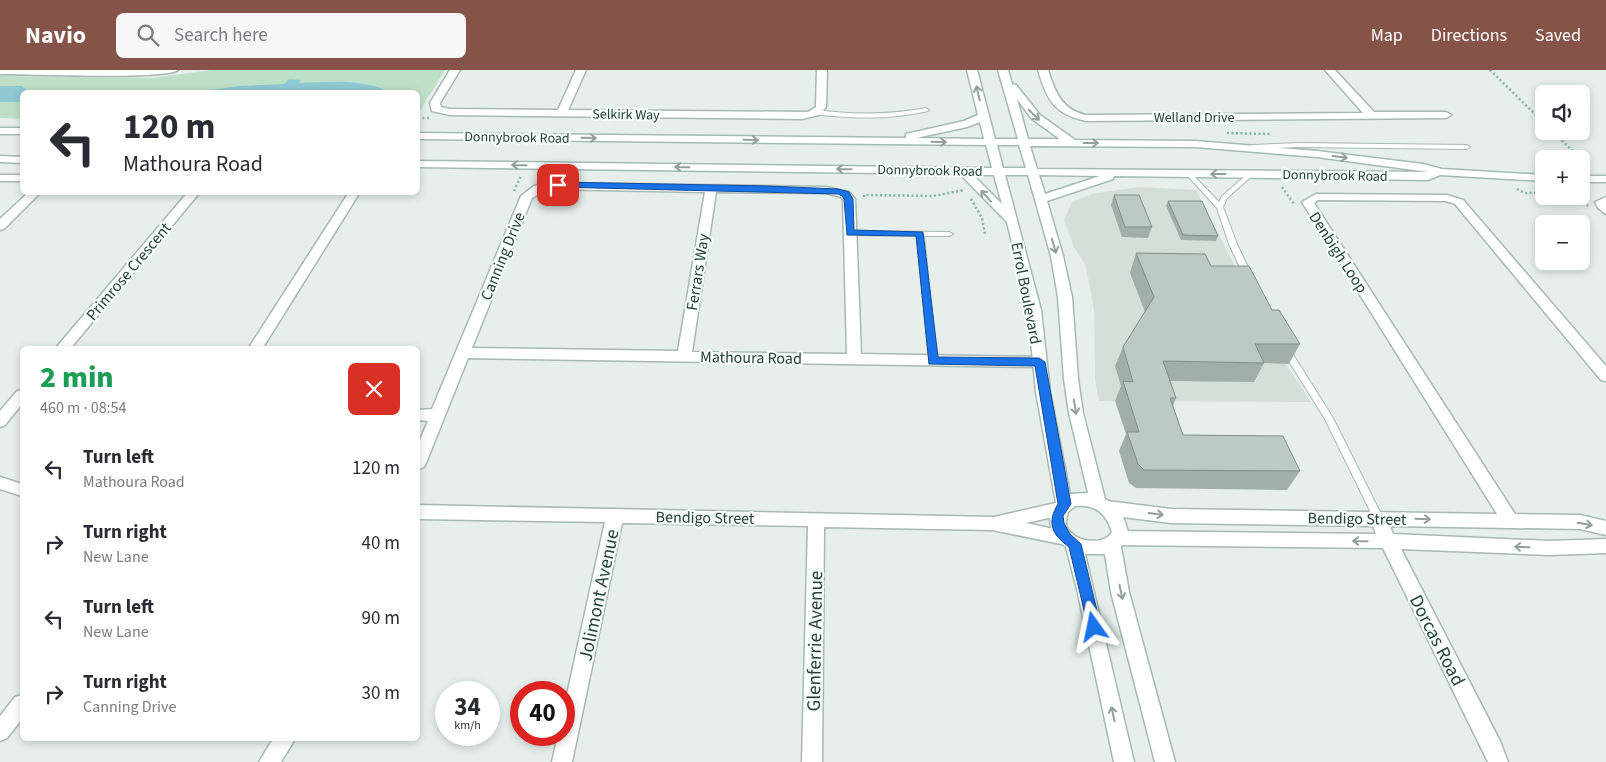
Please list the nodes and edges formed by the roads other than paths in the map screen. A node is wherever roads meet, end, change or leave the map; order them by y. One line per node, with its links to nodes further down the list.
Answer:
1 (173, 70): 8 (street)
2 (455, 70): 12 (street, Selkirk Way)
3 (581, 70): 12 (street)
4 (822, 70): 11 (street)
5 (972, 70): 15 (street, Errol Boulevard, one-way to 5)
6 (1043, 70): 14 (street, Welland Drive)
7 (1330, 70): 14 (street)
8 (0, 71)
9 (1004, 74): 21 (street, Errol Boulevard); 22 (street, one-way to 22)
10 (926, 110): 11 (lane)
11 (816, 112): 12 (street, Selkirk Way)
12 (562, 113)
13 (1446, 115): 14 (street, Welland Drive)
14 (1372, 116)
15 (983, 117): 19 (street); 20 (street, Errol Boulevard)
16 (0, 131): 17 (street)
17 (20, 131)
18 (420, 136): 19 (street, Donnybrook Road, one-way to 19)
19 (890, 141): 20 (street, Donnybrook Road, one-way to 20)
20 (990, 142): 21 (street, Donnybrook Road); 29 (street, Errol Boulevard)
21 (1024, 142): 22 (street, Donnybrook Road); 30 (street, Errol Boulevard)
22 (1071, 142): 24 (street, Donnybrook Road, one-way to 24)
23 (1467, 147): 24 (lane, Donnybrook Road)
24 (1247, 148): 31 (street, Donnybrook Road, one-way to 31)
25 (0, 159): 26 (street)
26 (20, 160)
27 (420, 164): 28 (street, Donnybrook Road, one-way to 27)
28 (962, 170): 29 (street, Donnybrook Road); 48 (street, one-way to 28)
29 (999, 171): 30 (street, Donnybrook Road); 48 (street, Errol Boulevard)
30 (1033, 172): 32 (street, Donnybrook Road); 44 (street, Errol Boulevard)
31 (1441, 172): 34 (street, Donnybrook Road); 35 (street, Donnybrook Road)
32 (1130, 173): 33 (street, Donnybrook Road); 44 (street)
33 (1189, 174): 34 (street, Donnybrook Road, one-way to 33); 46 (lane)
34 (1251, 174): 46 (lane)
35 (1535, 177)
36 (0, 178): 37 (street)
37 (20, 178)
38 (1590, 179): 39 (street)
39 (1606, 179)
40 (711, 188): 50 (street, Canning Drive); 57 (street, Canning Drive); 58 (street, Ferrars Way)
41 (33, 195): 49 (street)
42 (192, 195): 55 (street, Primrose Crescent)
43 (353, 195): 56 (street)
44 (1041, 199): 70 (street, Errol Boulevard, one-way to 70)
45 (1606, 200): 47 (street)
46 (1220, 207): 53 (lane)
47 (1606, 210)
48 (1012, 220): 61 (street, Errol Boulevard)
49 (0, 226)
50 (850, 233): 51 (lane); 59 (street, Canning Drive)
51 (920, 234): 52 (lane); 60 (lane)
52 (949, 234)
53 (1254, 287)
54 (1279, 338): 74 (lane)
55 (65, 346)
56 (257, 346)
57 (463, 353): 58 (street, Mathoura Road); 65 (street, Canning Drive)
58 (684, 356): 59 (street, Mathoura Road)
59 (854, 359): 60 (street, Mathoura Road)
60 (933, 361): 61 (street, Mathoura Road)
61 (1039, 362): 71 (street, Errol Boulevard)
62 (1606, 376): 76 (street, Denbigh Loop)
63 (20, 397): 66 (street)
64 (420, 415): 65 (street)
65 (436, 415): 67 (street, Canning Drive)
66 (0, 421)
67 (420, 457)
68 (0, 483): 69 (street)
69 (20, 489)
70 (1103, 505): 71 (street); 74 (street, Bendigo Street, one-way to 74); 80 (street, Errol Boulevard)
71 (1062, 507): 77 (street, Bendigo Street); 79 (street, Errol Boulevard)
72 (420, 512): 73 (street, Bendigo Street)
73 (615, 515): 75 (street, Bendigo Street); 87 (street, Jolimont Avenue)
74 (1378, 518): 76 (street, Bendigo Street, one-way to 76); 81 (street, Dorcas Road)
75 (816, 520): 77 (street, Bendigo Street); 88 (street, Glenferrie Avenue)
76 (1511, 522): 78 (street, Bendigo Street, one-way to 78)
77 (992, 523): 79 (street, Bendigo Street)
78 (1606, 528)
79 (1070, 541): 80 (street); 89 (street, Errol Boulevard, one-way to 79)
80 (1115, 541): 81 (street, Bendigo Street, one-way to 80); 90 (street, Errol Boulevard, one-way to 90)
81 (1388, 541): 82 (street, Bendigo Street, one-way to 81); 91 (street, Dorcas Road)
82 (1606, 546)
83 (20, 706): 84 (street)
84 (0, 731)
85 (284, 741): 86 (street)
86 (269, 762)
87 (562, 762)
88 (812, 762)
89 (1124, 762)
90 (1164, 762)
91 (1498, 762)

